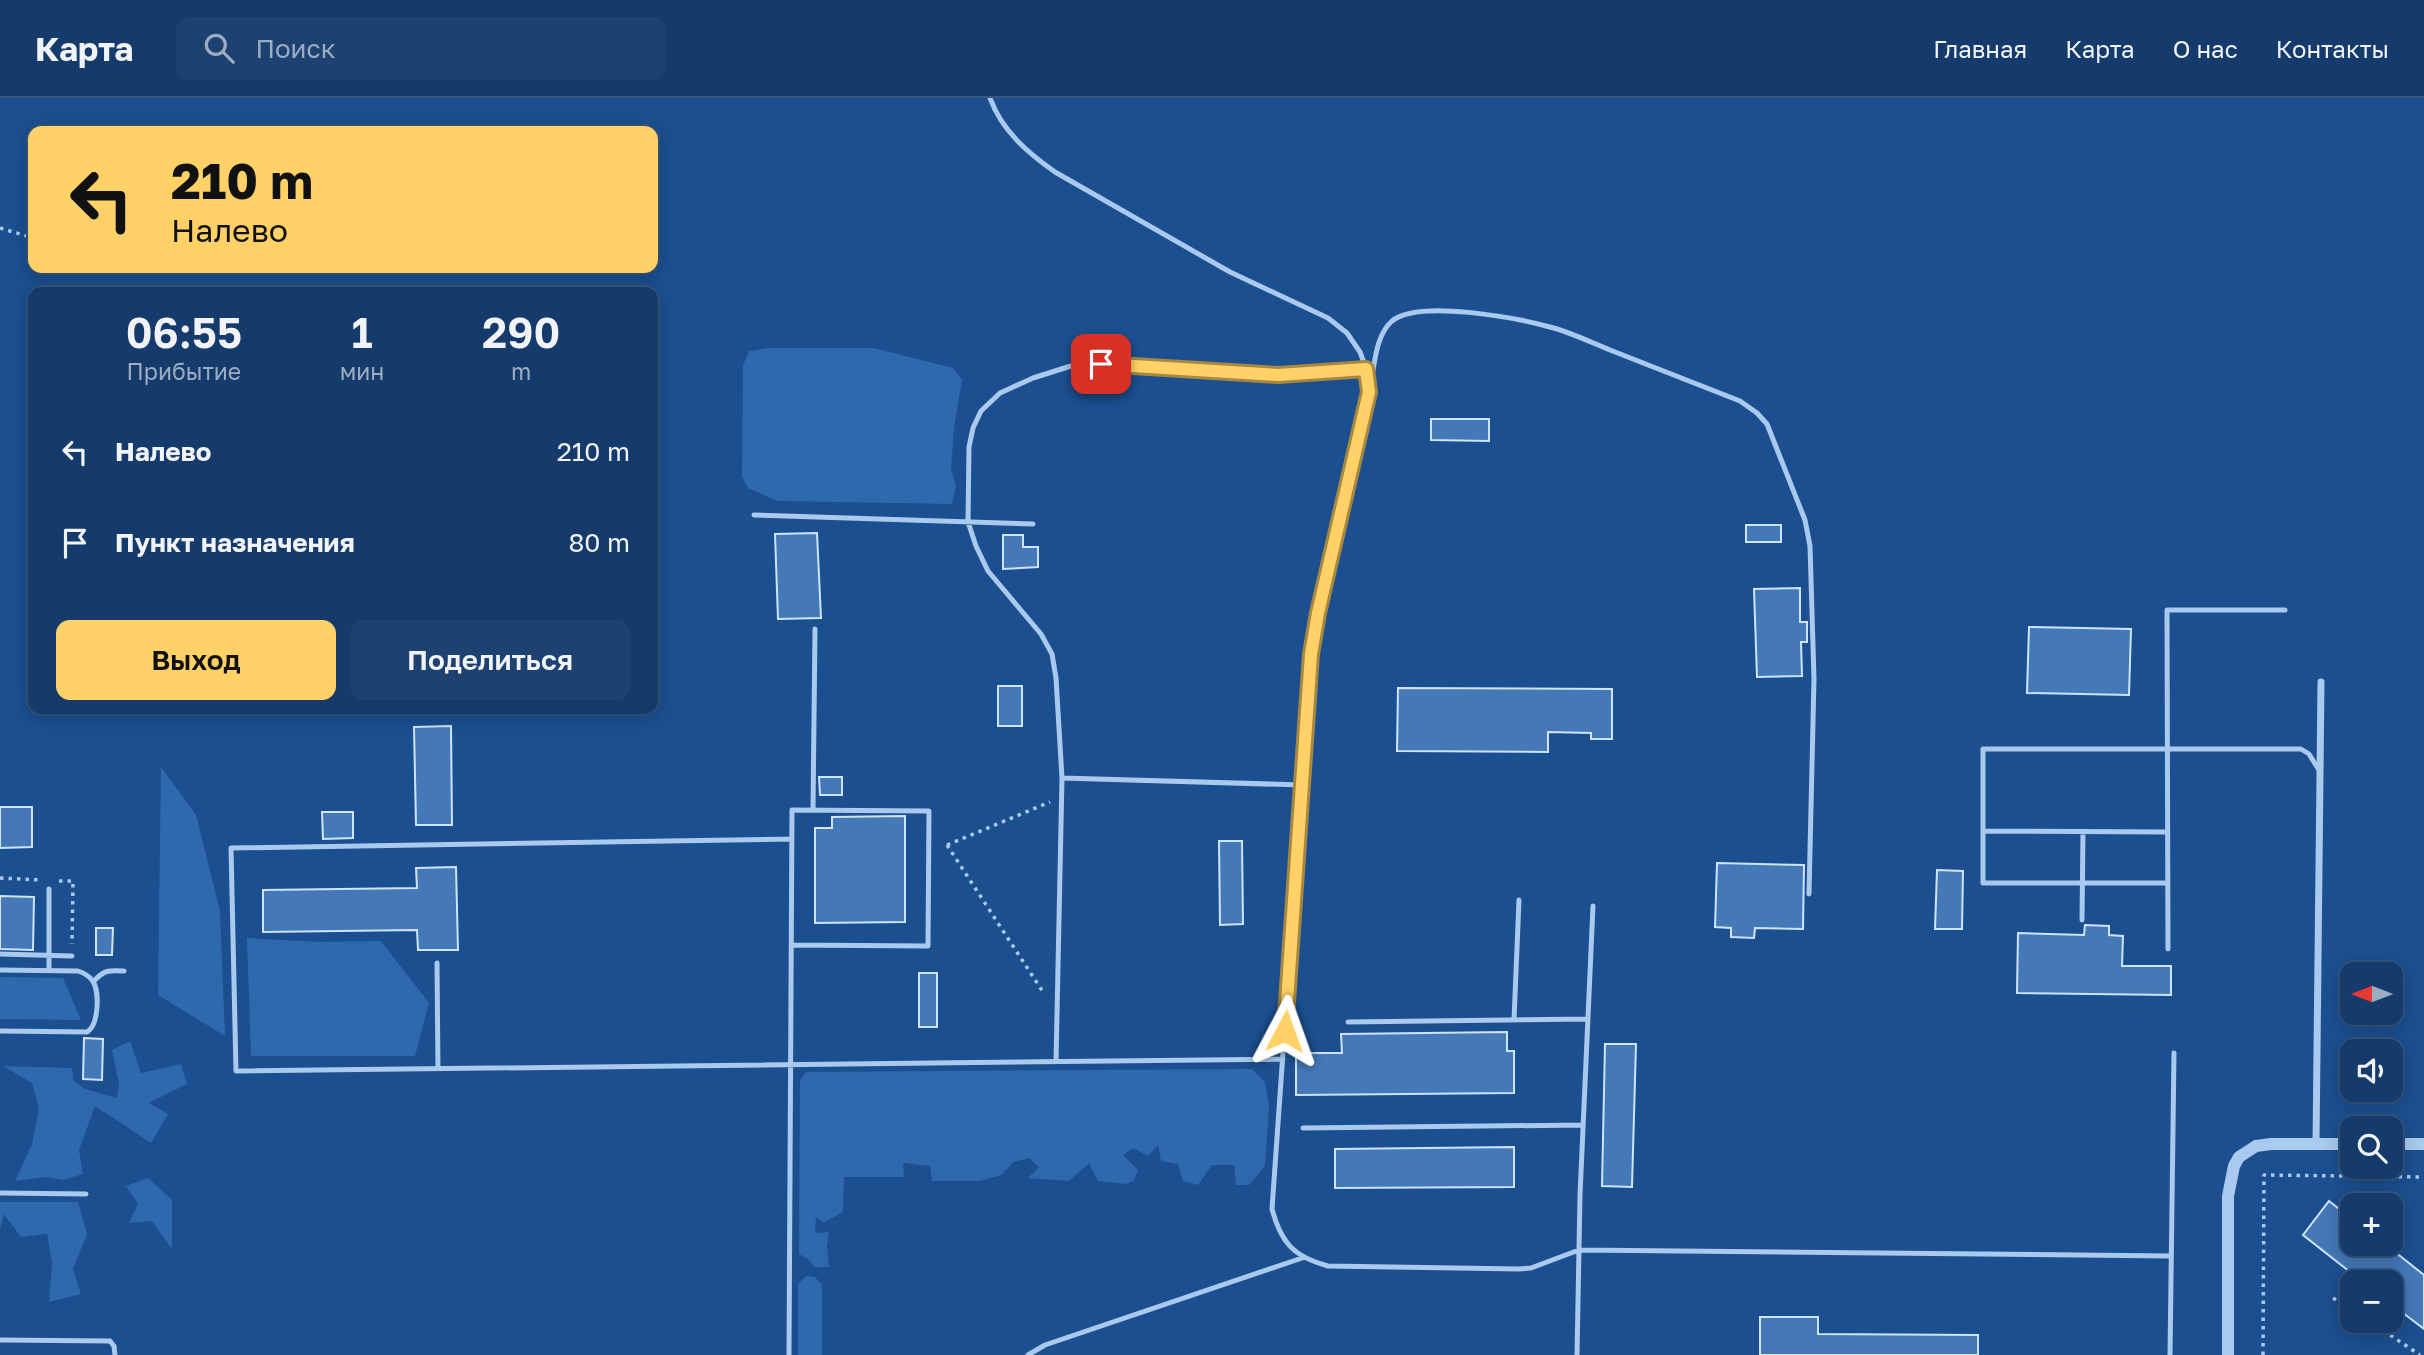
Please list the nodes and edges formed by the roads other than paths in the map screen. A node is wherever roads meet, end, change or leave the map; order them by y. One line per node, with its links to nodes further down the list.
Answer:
1 (990, 98): 2 (lane)
2 (1366, 369): 3 (lane); 5 (lane)
3 (1369, 392): 13 (lane); 22 (lane)
4 (754, 515): 5 (lane)
5 (968, 522): 6 (lane); 12 (lane)
6 (1032, 524)
7 (2284, 610): 10 (lane)
8 (815, 629): 14 (lane)
9 (2321, 682): 11 (street)
10 (2167, 749): 11 (lane); 15 (lane); 17 (lane)
11 (2320, 772): 47 (street)
12 (1062, 778): 13 (lane); 42 (lane)
13 (1302, 785): 41 (lane)
14 (813, 810): 18 (lane); 26 (lane)
15 (1983, 831): 16 (lane); 19 (lane)
16 (2083, 832): 17 (lane); 19 (lane)
17 (2168, 832): 20 (lane)
18 (792, 839): 26 (lane); 44 (lane)
19 (2082, 883): 20 (lane); 25 (lane)
20 (2168, 883): 27 (lane)
21 (49, 889): 29 (lane)
22 (1809, 894)
23 (1519, 900): 37 (lane)
24 (1593, 906): 36 (lane)
25 (2082, 920)
26 (791, 945): 43 (lane)
27 (2168, 949)
28 (0, 954): 29 (lane)
29 (48, 956): 30 (lane); 33 (lane)
30 (72, 956)
31 (436, 963): 44 (lane)
32 (0, 970): 33 (lane)
33 (48, 970): 35 (lane)
34 (124, 971): 35 (lane)
35 (94, 981): 39 (lane)
36 (1588, 1019): 37 (lane); 45 (lane)
37 (1514, 1020): 38 (lane)
38 (1348, 1022)
39 (0, 1031)
40 (2174, 1053): 54 (lane)
41 (1283, 1059): 42 (lane); 55 (lane)
42 (1056, 1062): 43 (lane)
43 (791, 1065): 44 (lane); 58 (lane)
44 (438, 1069)
45 (1583, 1125): 46 (lane); 53 (lane)
46 (1303, 1128)
47 (2316, 1144): 48 (street); 62 (street)
48 (2340, 1144)
49 (2403, 1144): 50 (street)
50 (2424, 1144)
51 (0, 1193): 52 (lane)
52 (86, 1194)
53 (1579, 1250): 54 (lane); 55 (lane); 60 (lane)
54 (2171, 1256): 61 (lane)
55 (1302, 1258): 59 (lane)
56 (0, 1340): 57 (lane)
57 (115, 1355)
58 (789, 1355)
59 (1028, 1355)
60 (1577, 1355)
61 (2170, 1355)
62 (2228, 1355)

